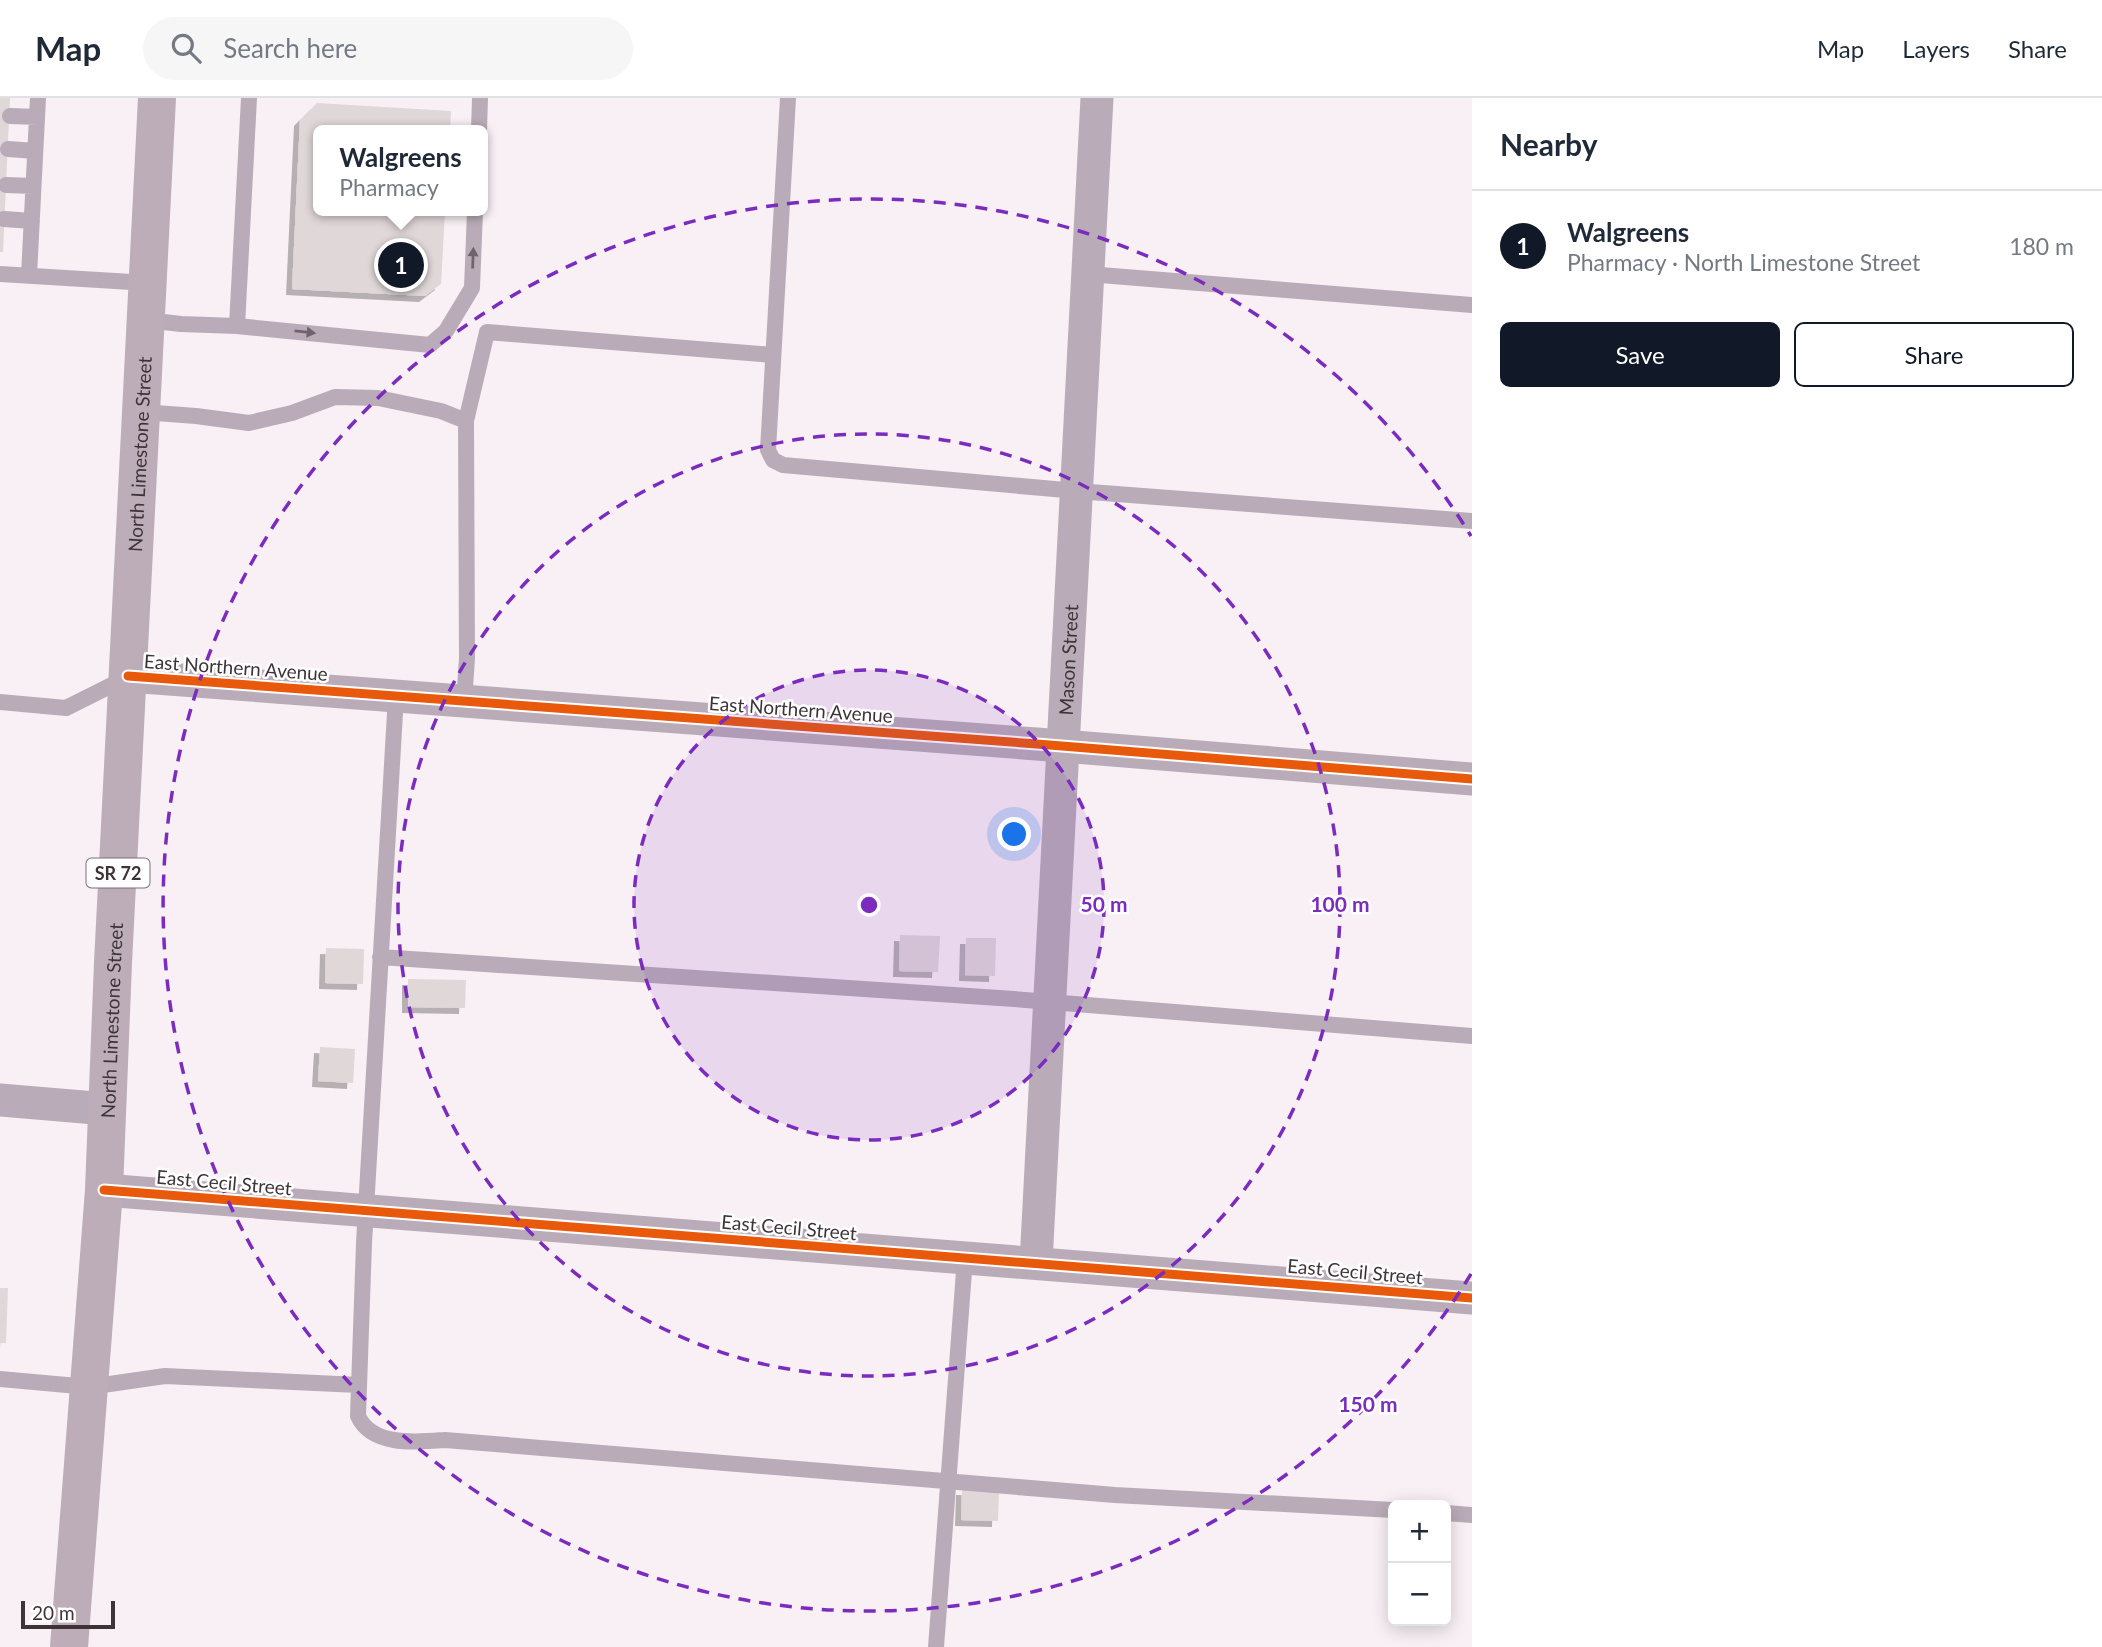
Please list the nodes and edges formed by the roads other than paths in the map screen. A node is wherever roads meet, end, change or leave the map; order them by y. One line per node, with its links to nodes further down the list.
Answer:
1 (37, 98): 8 (lane)
2 (157, 98): 20 (main road, North Limestone Street / SR 72)
3 (250, 98): 22 (lane)
4 (480, 98): 9 (lane)
5 (788, 98): 23 (lane)
6 (1097, 98): 18 (street, Mason Street)
7 (10, 116): 8 (lane)
8 (37, 117): 11 (lane)
9 (479, 125)
10 (8, 149): 11 (lane)
11 (35, 151): 13 (lane)
12 (6, 184): 13 (lane)
13 (33, 186): 16 (lane)
14 (475, 216): 22 (lane, one-way to 14)
15 (4, 219): 16 (lane)
16 (32, 221): 19 (lane)
17 (0, 274): 19 (lane)
18 (1088, 274): 21 (lane); 26 (street, Mason Street)
19 (29, 275): 20 (lane)
20 (147, 302): 22 (lane); 24 (main road, North Limestone Street / SR 72)
21 (1472, 305)
22 (237, 326)
23 (773, 355): 25 (lane); 26 (lane)
24 (142, 412): 25 (lane); 28 (main road, North Limestone Street / SR 72)
25 (466, 421): 31 (lane)
26 (1077, 491): 27 (lane); 32 (street, Mason Street)
27 (1472, 521)
28 (128, 676): 29 (street, East Northern Avenue); 30 (lane); 38 (main road, North Limestone Street / SR 72)
29 (396, 696): 31 (street, East Northern Avenue); 34 (lane)
30 (0, 702)
31 (464, 702): 32 (street, East Northern Avenue)
32 (1064, 746): 33 (street, East Northern Avenue); 35 (street, Mason Street)
33 (1472, 779)
34 (380, 957): 35 (lane); 40 (lane)
35 (1048, 1002): 36 (lane); 42 (street, Mason Street)
36 (1472, 1036)
37 (0, 1100): 38 (street)
38 (107, 1109): 39 (main road, North Limestone Street / SR 72)
39 (104, 1190): 40 (street, East Cecil Street); 46 (main road, North Limestone Street / SR 72)
40 (366, 1211): 41 (street, East Cecil Street); 45 (lane)
41 (965, 1258): 42 (street, East Cecil Street); 47 (lane)
42 (1036, 1264): 43 (street, East Cecil Street)
43 (1472, 1298)
44 (0, 1380): 46 (lane)
45 (359, 1385): 46 (lane); 47 (lane)
46 (89, 1387): 51 (main road, North Limestone Street / SR 72)
47 (950, 1481): 48 (lane); 52 (lane)
48 (1388, 1510)
49 (1451, 1513): 50 (lane)
50 (1472, 1515)
51 (69, 1647)
52 (936, 1647)

